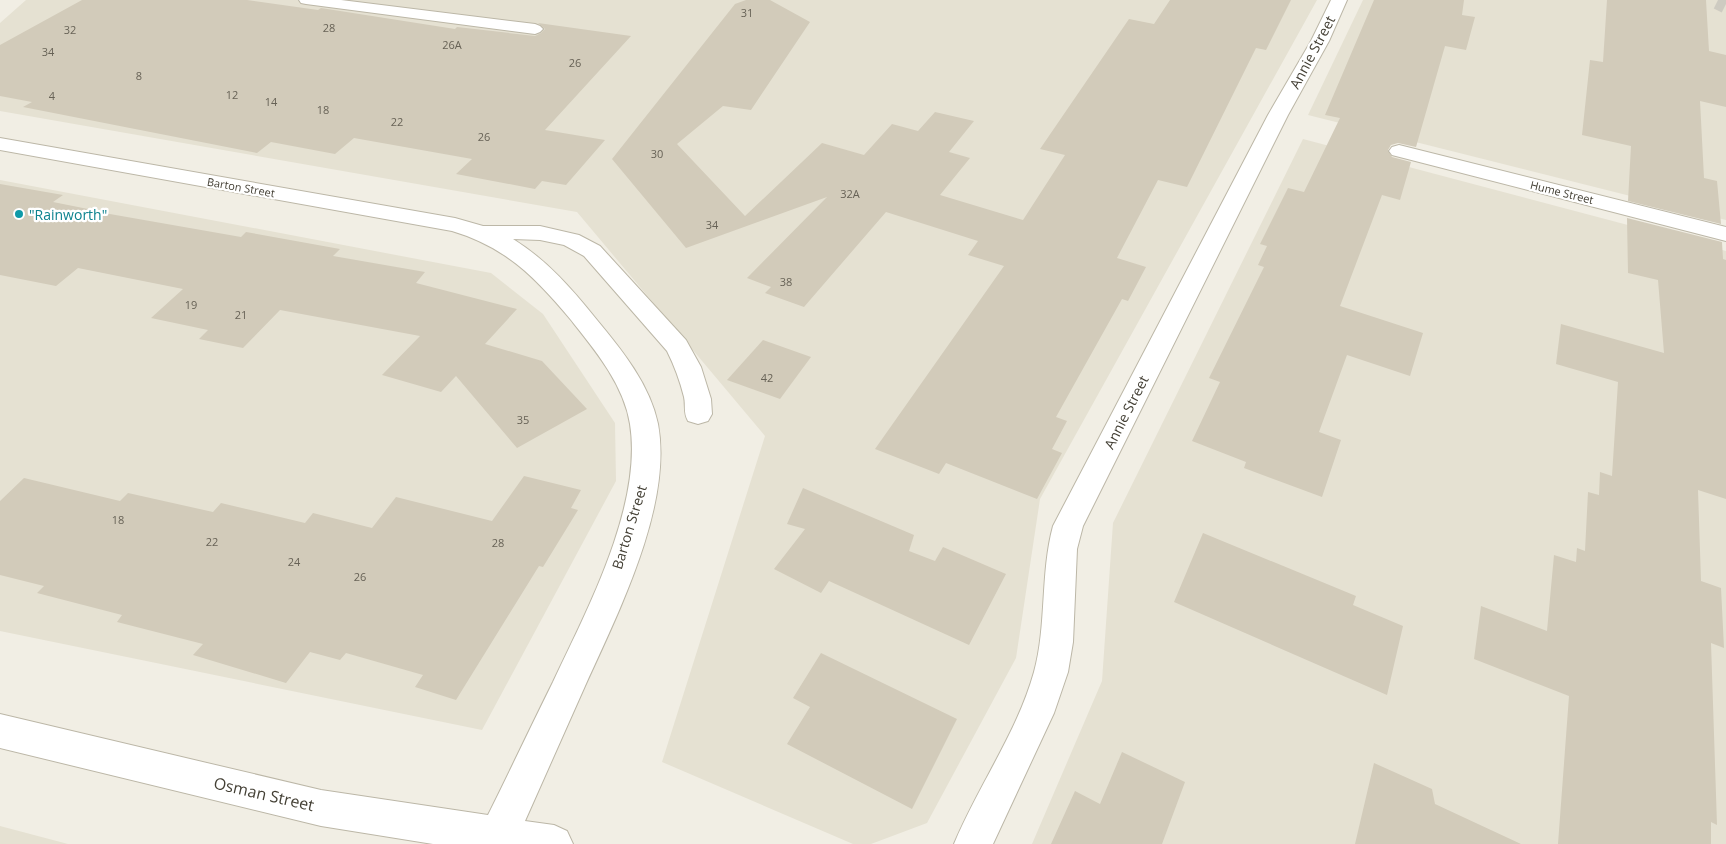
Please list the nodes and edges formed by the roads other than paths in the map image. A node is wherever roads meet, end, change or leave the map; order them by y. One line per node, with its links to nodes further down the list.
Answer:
1 (306, 0): 3 (lane)
2 (1339, 0): 11 (street, Annie Street)
3 (535, 29)
4 (0, 144): 6 (street, Barton Street)
5 (1398, 150): 7 (street, Hume Street)
6 (480, 232): 8 (street, Barton Street); 10 (street, Barton Street)
7 (1726, 234)
8 (698, 414)
9 (0, 731): 10 (street, Osman Street)
10 (530, 840)
11 (973, 844)

